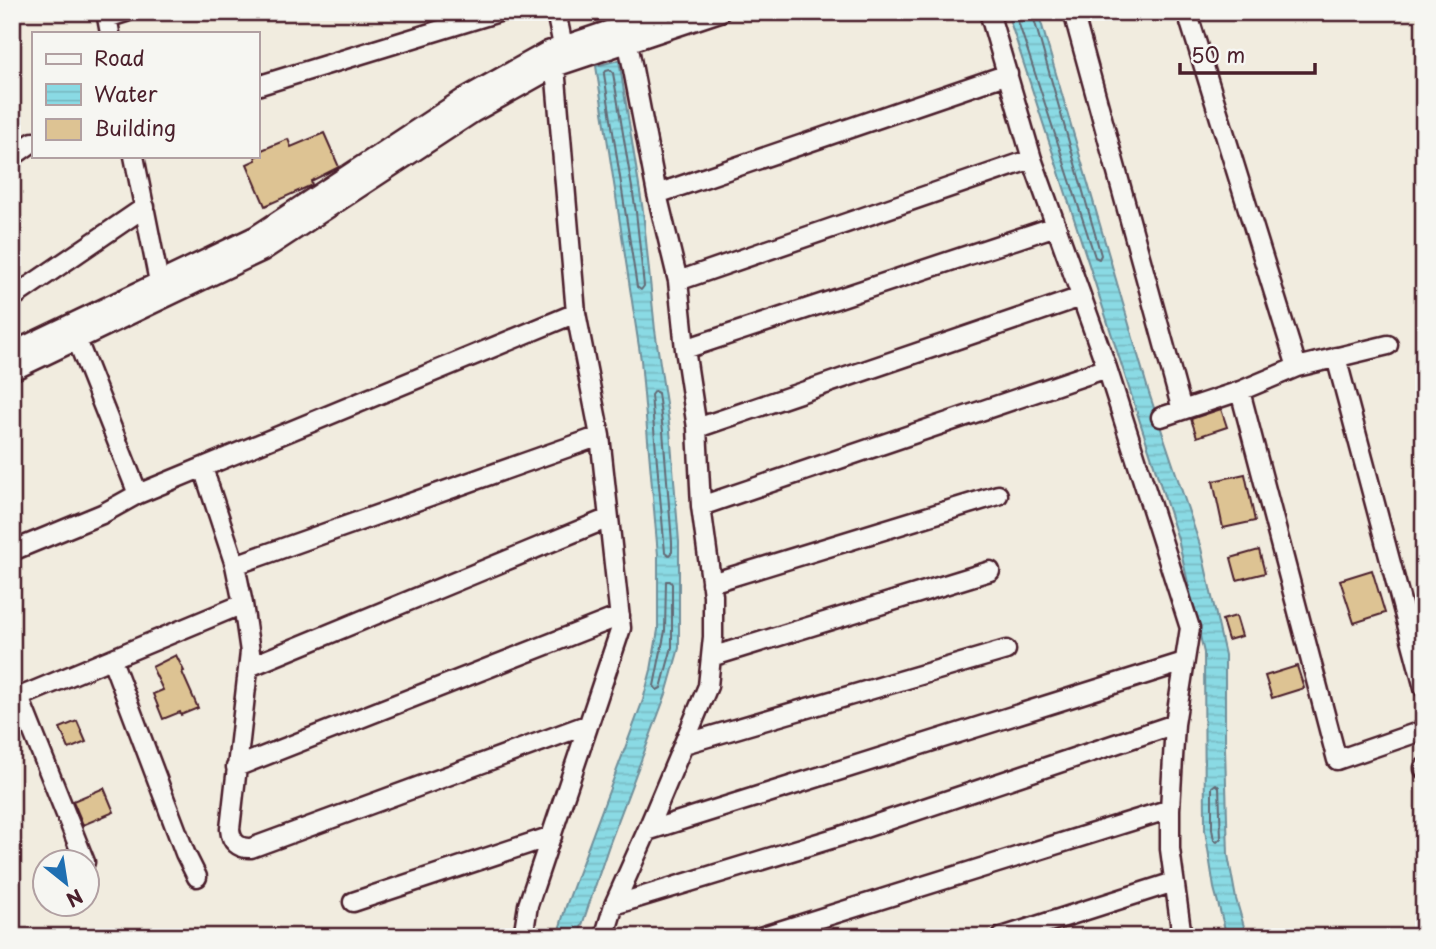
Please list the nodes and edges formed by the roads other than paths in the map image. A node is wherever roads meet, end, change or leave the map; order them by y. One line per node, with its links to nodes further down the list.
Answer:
1 (126, 12): 9 (street)
2 (499, 12): 14 (street)
3 (555, 12): 11 (street)
4 (664, 12): 10 (street)
5 (720, 12): 10 (street)
6 (989, 12): 13 (street)
7 (1073, 12): 36 (street)
8 (1187, 12): 32 (street)
9 (108, 21)
10 (624, 27): 11 (street); 12 (street); 19 (street)
11 (563, 46): 23 (street)
12 (555, 66): 26 (street); 27 (street)
13 (1008, 74): 18 (street); 19 (street)
14 (259, 85)
15 (32, 143): 16 (street)
16 (12, 157)
17 (134, 158): 20 (street)
18 (1032, 159): 21 (street); 22 (street)
19 (657, 194): 22 (street)
20 (145, 207): 23 (street); 25 (street)
21 (1055, 226): 24 (street); 29 (street)
22 (678, 281): 29 (street)
23 (159, 282): 30 (street)
24 (1081, 297): 33 (street); 38 (street)
25 (12, 298)
26 (576, 313): 39 (street); 40 (street)
27 (77, 340): 34 (street); 41 (street)
28 (1388, 345): 31 (street)
29 (685, 349): 38 (street)
30 (12, 352)
31 (1336, 357): 32 (street); 56 (street)
32 (1297, 367): 35 (street)
33 (1107, 368): 43 (street); 54 (street)
34 (12, 371)
35 (1240, 391): 36 (street); 60 (street)
36 (1181, 410): 37 (street)
37 (1161, 417)
38 (697, 428): 43 (street)
39 (600, 436): 44 (street); 46 (street)
40 (203, 468): 41 (street); 46 (street)
41 (138, 494): 45 (street)
42 (999, 495): 48 (street)
43 (701, 506): 48 (street)
44 (609, 518): 50 (street); 55 (street)
45 (12, 551)
46 (235, 565): 49 (street)
47 (990, 571): 52 (street)
48 (711, 583): 52 (street)
49 (243, 604): 53 (street); 55 (street)
50 (620, 616): 58 (street); 62 (street)
51 (1006, 650): 61 (street)
52 (711, 657): 61 (street)
53 (112, 660): 57 (street); 67 (street)
54 (1184, 662): 59 (street); 64 (street)
55 (249, 667): 62 (street)
56 (1424, 688)
57 (16, 699): 66 (street)
58 (589, 724): 62 (street); 65 (street)
59 (1175, 724): 63 (street); 70 (street)
60 (1424, 730)
61 (684, 744): 64 (street)
62 (236, 767)
63 (1170, 809): 68 (street); 73 (street)
64 (647, 831): 70 (street)
65 (552, 836): 69 (street); 71 (street)
66 (79, 848)
67 (197, 877)
68 (1174, 882): 74 (street); 75 (street)
69 (353, 902)
70 (614, 905): 72 (street)
71 (523, 937)
72 (606, 937)
73 (760, 937)
74 (1002, 937)
75 (1182, 937)

